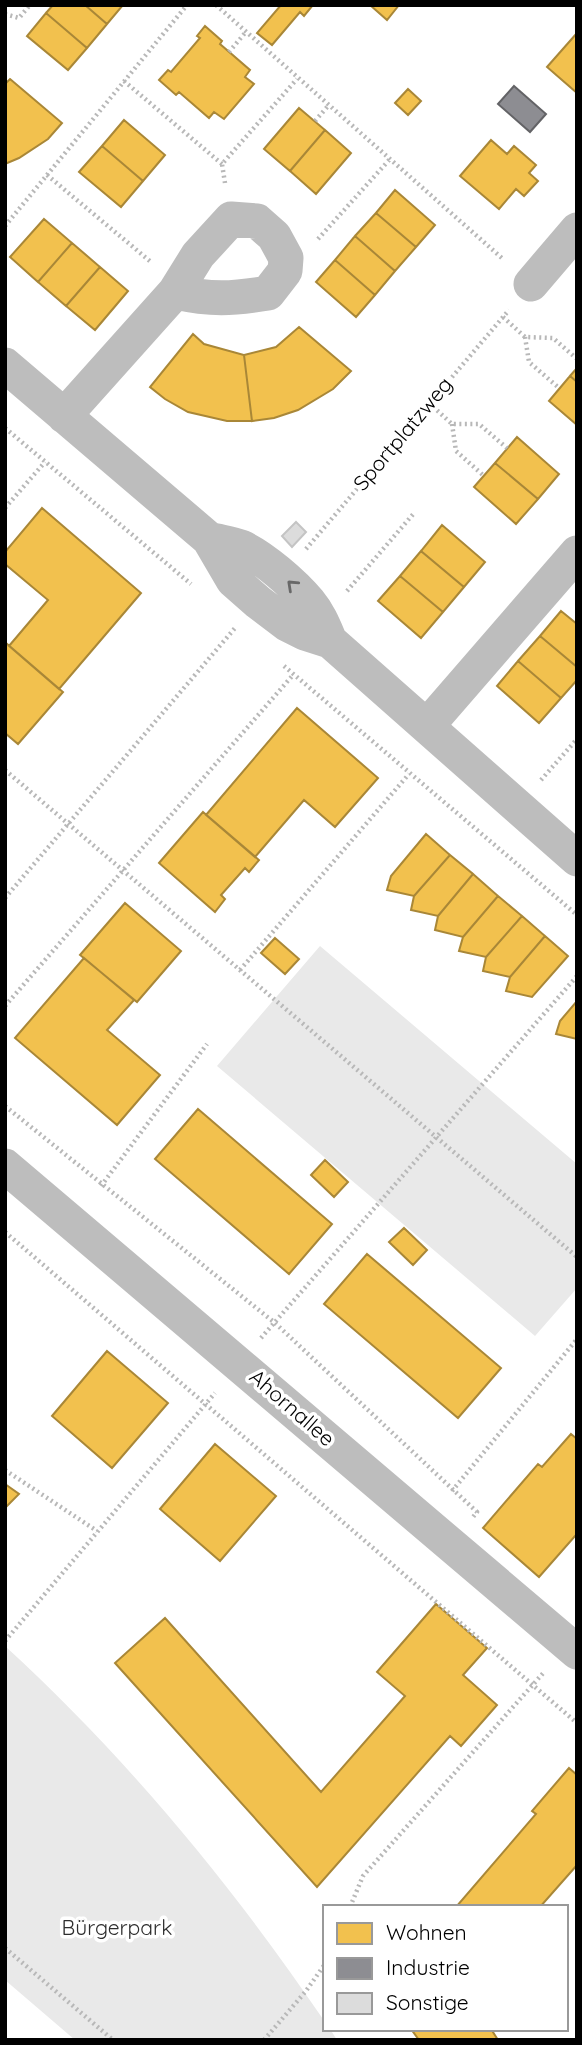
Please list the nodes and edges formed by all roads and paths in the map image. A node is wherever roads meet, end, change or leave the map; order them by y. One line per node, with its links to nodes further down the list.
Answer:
1 (30, 5): 4 (path)
2 (187, 5): 8 (path)
3 (216, 5): 5 (path)
4 (5, 14)
5 (246, 33): 6 (path); 7 (path)
6 (229, 52)
7 (297, 79): 9 (path); 12 (path)
8 (124, 81): 12 (path); 13 (path)
9 (328, 106): 10 (path); 11 (path)
10 (315, 121)
11 (390, 159): 17 (path); 19 (path)
12 (222, 164): 14 (path)
13 (47, 176): 15 (path); 18 (path)
14 (231, 219): 17 (street); 18 (street)
15 (5, 226)
16 (577, 230): 19 (street)
17 (286, 258): 18 (street)
18 (178, 287): 26 (street)
19 (522, 293): 20 (path, Sportplatzweg)
20 (503, 317): 21 (path); 25 (path, Sportplatzweg)
21 (525, 337): 22 (path); 24 (path)
22 (577, 359)
23 (5, 365): 26 (street)
24 (559, 388)
25 (429, 403): 27 (path); 35 (path, Sportplatzweg)
26 (64, 416): 38 (street)
27 (452, 424): 29 (path); 31 (path)
28 (5, 428): 30 (path)
29 (508, 449)
30 (45, 463): 32 (path); 36 (path)
31 (485, 476)
32 (5, 508)
33 (415, 512): 38 (path)
34 (577, 553): 41 (street)
35 (300, 555)
36 (195, 588)
37 (238, 624): 46 (path)
38 (325, 631): 41 (street)
39 (275, 658): 40 (path)
40 (293, 675): 44 (path); 48 (path)
41 (426, 726): 45 (street)
42 (577, 739): 45 (path)
43 (5, 770): 46 (path)
44 (409, 774): 50 (path); 51 (path)
45 (517, 807): 47 (street)
46 (69, 824): 48 (path); 49 (path)
47 (577, 859)
48 (123, 871): 51 (path); 53 (path)
49 (5, 898)
50 (577, 915)
51 (240, 970): 60 (path)
52 (577, 976): 55 (path)
53 (5, 1006)
54 (207, 1044): 58 (path)
55 (470, 1098)
56 (5, 1106): 58 (path)
57 (5, 1166): 65 (street, Ahornallee)
58 (101, 1186): 63 (path)
59 (5, 1232): 69 (path)
60 (577, 1258)
61 (577, 1339): 63 (path)
62 (5, 1470): 64 (path)
63 (452, 1491): 65 (path)
64 (97, 1531)
65 (450, 1544): 68 (street, Ahornallee)
66 (56, 1581): 67 (path)
67 (5, 1641)
68 (573, 1648): 69 (path)
69 (533, 1685): 70 (path); 71 (path)
70 (577, 1723)
71 (351, 1905)
72 (5, 1948): 74 (path)
73 (323, 1967): 75 (path)
74 (113, 2040)
75 (264, 2040)

